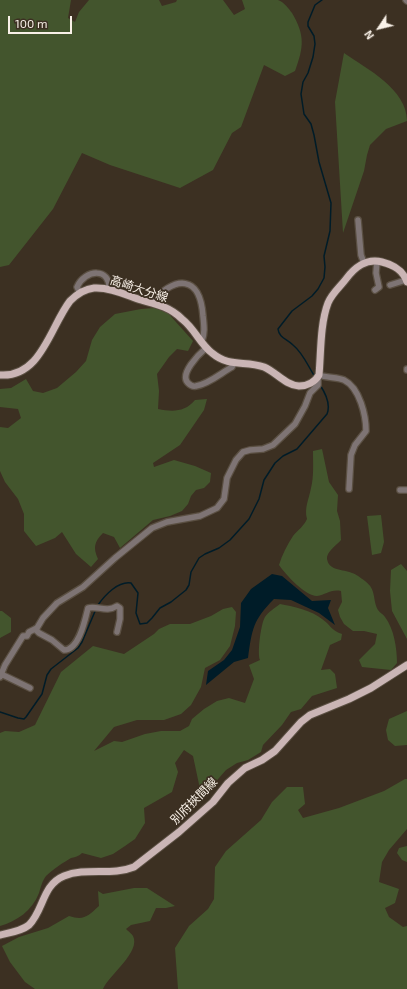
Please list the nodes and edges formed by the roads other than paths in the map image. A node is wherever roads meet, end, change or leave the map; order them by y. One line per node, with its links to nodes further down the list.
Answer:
1 (358, 220): 3 (street)
2 (377, 261): 3 (main road); 4 (main road); 7 (street)
3 (364, 263): 14 (main road)
4 (407, 281): 5 (street)
5 (390, 285)
6 (109, 290): 8 (main road, 高崎大分線); 8 (street); 9 (main road, 高崎大分線)
7 (375, 290)
8 (80, 293): 13 (main road)
9 (151, 303): 10 (main road, 高崎大分線); 10 (street)
10 (202, 341): 11 (main road, 高崎大分線)
11 (206, 348): 12 (main road, 高崎大分線); 12 (street)
12 (234, 363): 14 (main road, 高崎大分線)
13 (0, 375)
14 (319, 377): 15 (street); 18 (street)
15 (349, 489)
16 (400, 490): 17 (street)
17 (407, 490)
18 (35, 629): 19 (street); 21 (street)
19 (117, 632)
20 (407, 665): 23 (main road, 別府挾間線)
21 (1, 676): 22 (street)
22 (30, 688)
23 (0, 935)

